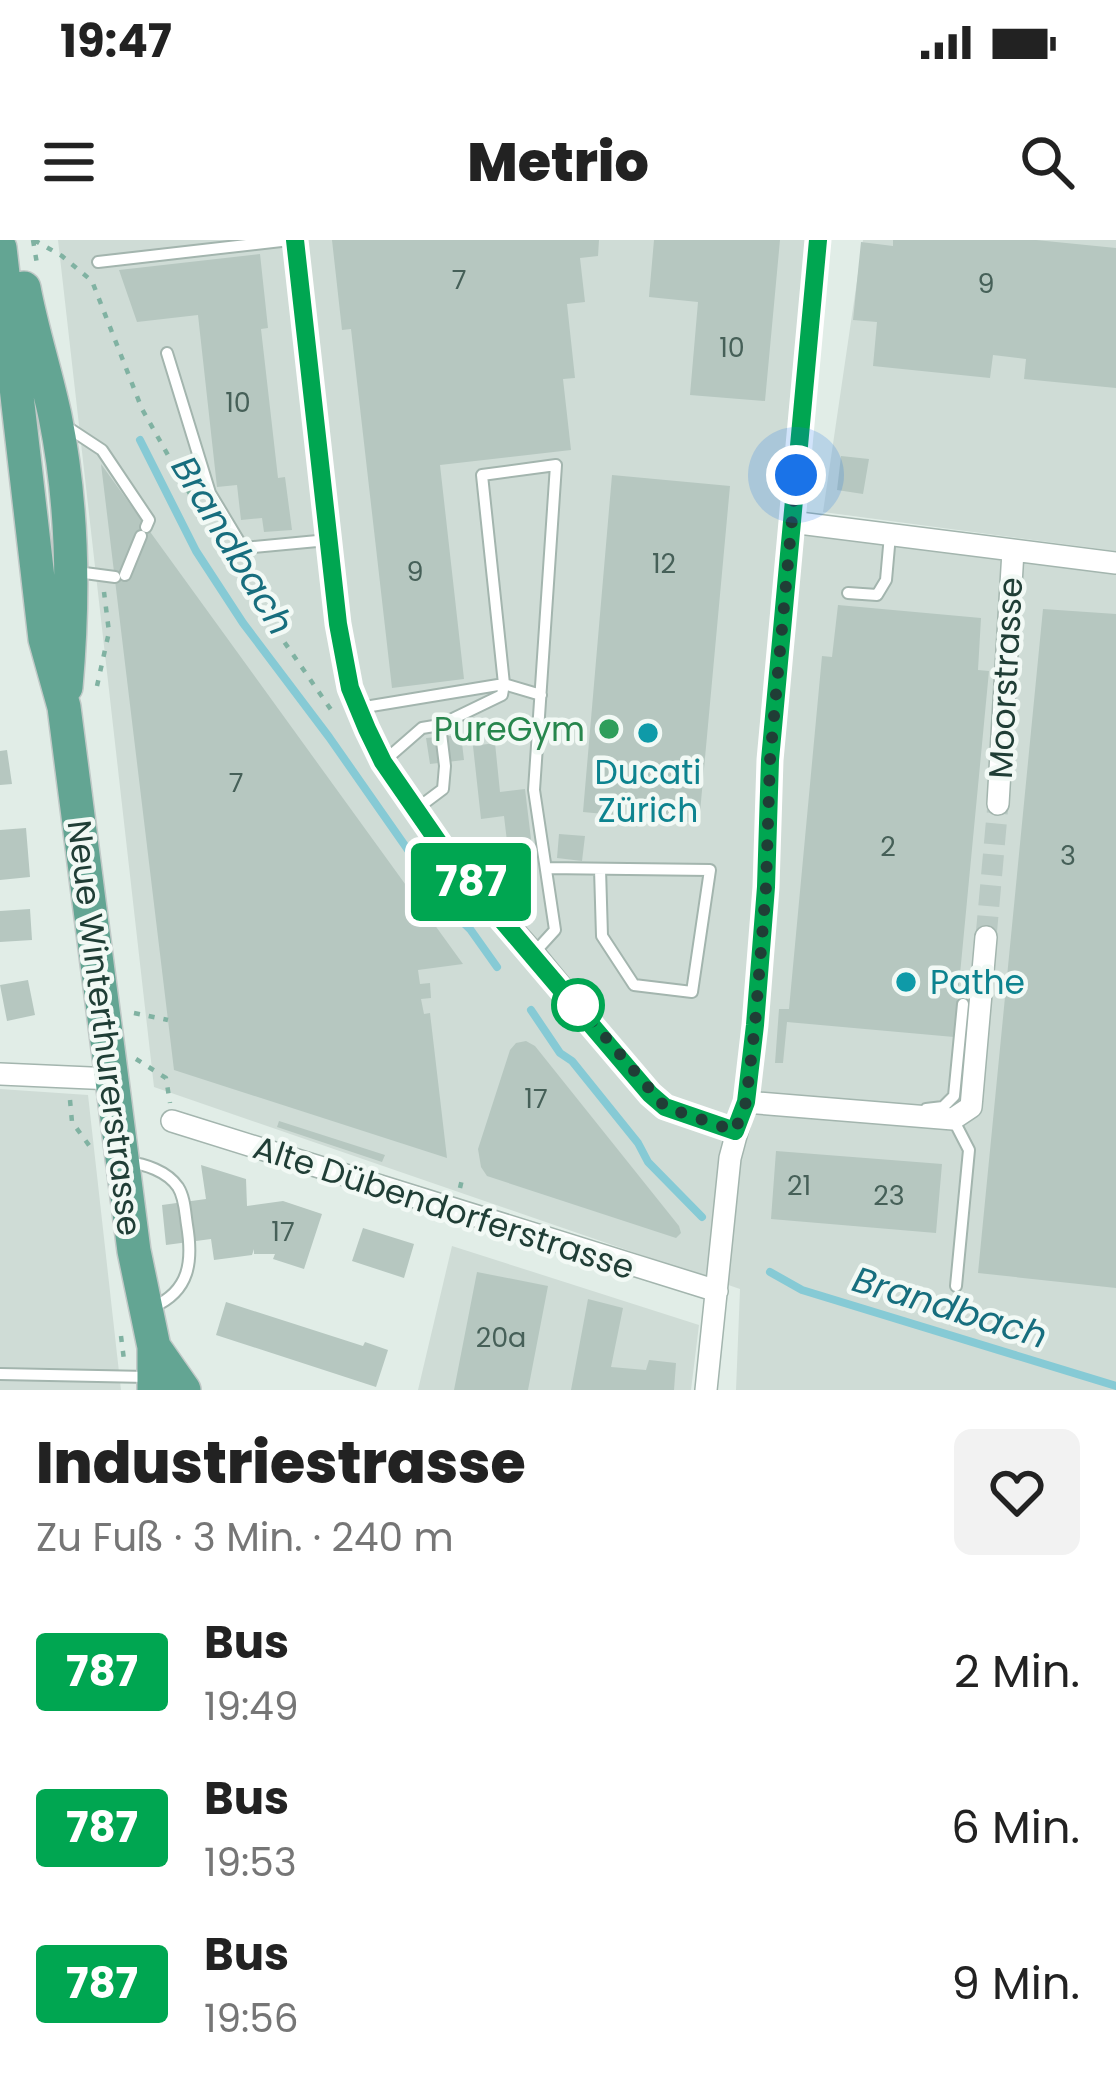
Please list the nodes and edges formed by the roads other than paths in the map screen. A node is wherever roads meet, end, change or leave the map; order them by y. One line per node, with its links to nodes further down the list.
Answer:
1 (292, 240): 5 (lane); 10 (street)
2 (818, 240): 8 (street)
3 (0, 248): 12 (main road, Neue Winterthurerstrasse)
4 (28, 254): 7 (main road, Neue Winterthurerstrasse)
5 (98, 262)
6 (167, 353): 10 (lane)
7 (56, 420): 12 (main road, Neue Winterthurerstrasse); 12 (lane)
8 (791, 522): 9 (street); 32 (street)
9 (890, 535): 11 (street); 14 (lane)
10 (328, 540): 20 (street)
11 (1012, 551): 13 (street); 15 (street, Moorstrasse)
12 (78, 561): 19 (main road, Neue Winterthurerstrasse); 19 (main road, Neue Winterthurerstrasse)
13 (1116, 563)
14 (848, 593)
15 (1010, 599): 18 (lane); 23 (street, Moorstrasse)
16 (504, 684): 17 (lane); 17 (lane); 20 (lane); 21 (lane)
17 (541, 695): 25 (lane)
18 (993, 696)
19 (79, 705): 30 (main road, Neue Winterthurerstrasse)
20 (359, 708): 22 (street)
21 (440, 724): 22 (lane); 24 (lane)
22 (383, 762): 24 (street)
23 (998, 804)
24 (416, 810): 28 (street)
25 (546, 868): 26 (lane); 28 (lane)
26 (601, 868): 26 (lane)
27 (986, 937): 34 (street)
28 (534, 953): 36 (street)
29 (963, 1004): 33 (lane)
30 (129, 1073): 31 (street); 37 (main road, Neue Winterthurerstrasse)
31 (0, 1075)
32 (746, 1102): 33 (street); 36 (street)
33 (875, 1114): 34 (street)
34 (953, 1119): 38 (lane)
35 (172, 1121): 39 (street, Alte Dübendorferstrasse)
36 (735, 1131): 39 (street)
37 (110, 1160): 40 (main road, Neue Winterthurerstrasse); 40 (lane)
38 (956, 1286)
39 (717, 1292): 43 (street)
40 (145, 1310): 42 (main road, Neue Winterthurerstrasse)
41 (0, 1374): 42 (lane)
42 (161, 1376)
43 (706, 1390)

